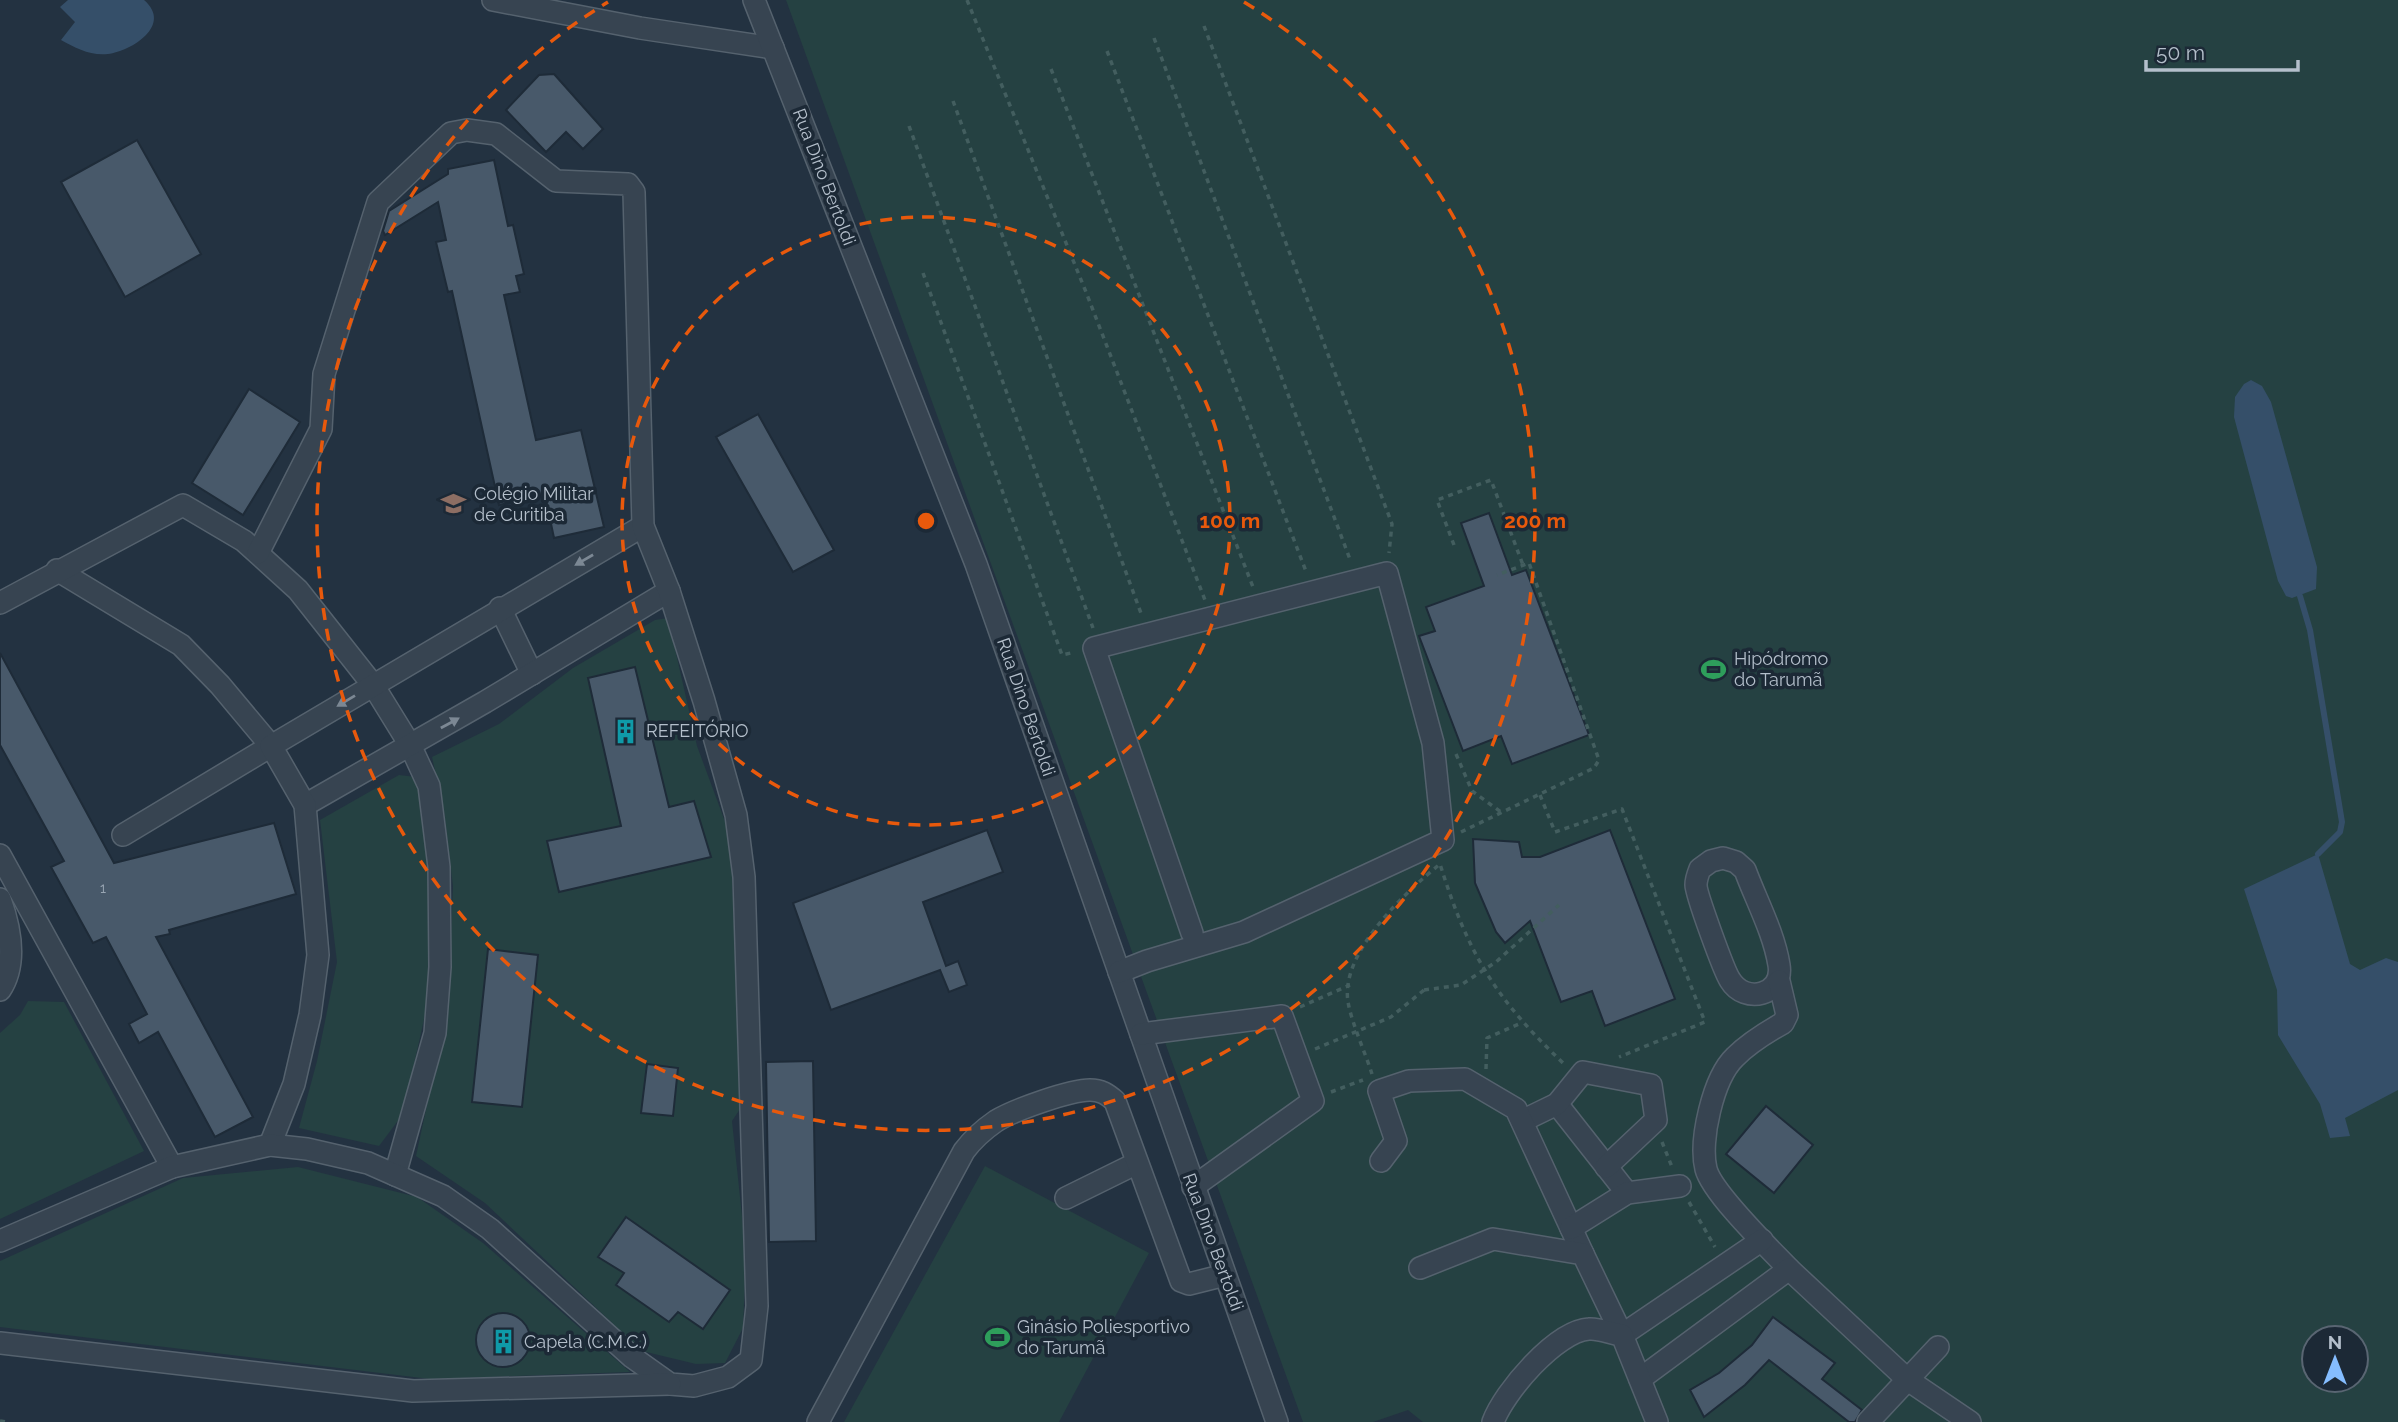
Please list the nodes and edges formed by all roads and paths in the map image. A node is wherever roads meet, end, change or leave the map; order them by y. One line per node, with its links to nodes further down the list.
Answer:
1 (493, 0): 4 (street)
2 (754, 0): 7 (street, Rua Dino Bertoldi)
3 (967, 0): 26 (path)
4 (583, 9): 7 (street)
5 (1204, 26): 18 (path)
6 (1154, 38): 20 (path)
7 (773, 48): 43 (street, Rua Dino Bertoldi)
8 (1107, 51): 22 (path)
9 (1051, 69): 24 (path)
10 (953, 101): 27 (path)
11 (909, 126): 28 (path)
12 (923, 273): 28 (path)
13 (643, 526): 15 (street); 21 (street); 25 (street, one-way to 25)
14 (1454, 545): 16 (path)
15 (258, 553): 17 (street); 30 (street)
16 (1523, 565): 19 (path); 34 (path)
17 (57, 570): 23 (street); 33 (street)
18 (1387, 573): 20 (street); 38 (street)
19 (1497, 575)
20 (1358, 581): 22 (street)
21 (669, 592): 29 (street); 82 (street)
22 (1314, 592): 24 (street)
23 (0, 603)
24 (1260, 606): 26 (street)
25 (500, 608): 29 (street); 30 (street)
26 (1212, 618): 27 (street)
27 (1149, 634): 28 (street)
28 (1097, 648): 42 (street)
29 (532, 674): 31 (street, one-way to 29)
30 (373, 685): 31 (street); 33 (street, one-way to 33)
31 (410, 745): 35 (street); 63 (street)
32 (1451, 745): 36 (path)
33 (271, 746): 35 (street); 37 (street)
34 (1540, 795): 36 (path); 52 (path)
35 (305, 804): 58 (street)
36 (1502, 813): 38 (path)
37 (123, 835)
38 (1443, 840): 42 (street)
39 (0, 855): 40 (street)
40 (6, 895): 46 (street); 61 (street)
41 (1559, 905): 49 (path, bridge)
42 (1194, 939): 43 (street)
43 (1119, 972): 50 (street, Rua Dino Bertoldi)
44 (1779, 981): 44 (street); 69 (street)
45 (1350, 985): 47 (path); 48 (path); 49 (path)
46 (0, 990)
47 (1282, 1016): 50 (street); 51 (street)
48 (1521, 1023): 52 (path); 53 (path)
49 (1359, 1032): 51 (path); 54 (path)
50 (1141, 1034): 65 (street, Rua Dino Bertoldi)
51 (1296, 1055): 55 (street)
52 (1583, 1072): 56 (street); 62 (street)
53 (1465, 1079): 54 (street); 57 (street)
54 (1376, 1084): 55 (path); 59 (street)
55 (1313, 1101): 65 (street)
56 (1557, 1104): 57 (street); 62 (street)
57 (1522, 1121): 68 (street)
58 (270, 1145): 61 (street); 63 (street)
59 (1381, 1161)
60 (1137, 1163): 67 (street); 74 (street); 86 (street)
61 (172, 1167): 70 (street)
62 (1606, 1167): 66 (street)
63 (395, 1175): 82 (street)
64 (1680, 1186): 66 (street)
65 (1193, 1187): 74 (street, Rua Dino Bertoldi)
66 (1627, 1193): 68 (street)
67 (1066, 1198)
68 (1571, 1228): 71 (street)
69 (1762, 1240): 73 (street); 77 (street)
70 (0, 1241)
71 (1583, 1254): 72 (street); 75 (street)
72 (1420, 1268)
73 (1789, 1269): 80 (street); 81 (street)
74 (1225, 1275): 87 (street, Rua Dino Bertoldi)
75 (1599, 1289): 76 (street); 77 (street)
76 (1588, 1329): 77 (street); 83 (street)
77 (1622, 1335): 80 (street)
78 (0, 1343): 82 (street)
79 (1938, 1347): 81 (street)
80 (1640, 1379): 89 (street)
81 (1908, 1380): 90 (street); 91 (street)
82 (670, 1384)
83 (1496, 1415): 88 (street)
84 (0, 1421): 85 (path)
85 (6, 1422)
86 (818, 1422)
87 (1277, 1422)
88 (1480, 1422)
89 (1657, 1422)
90 (1868, 1422)
91 (1970, 1422)

